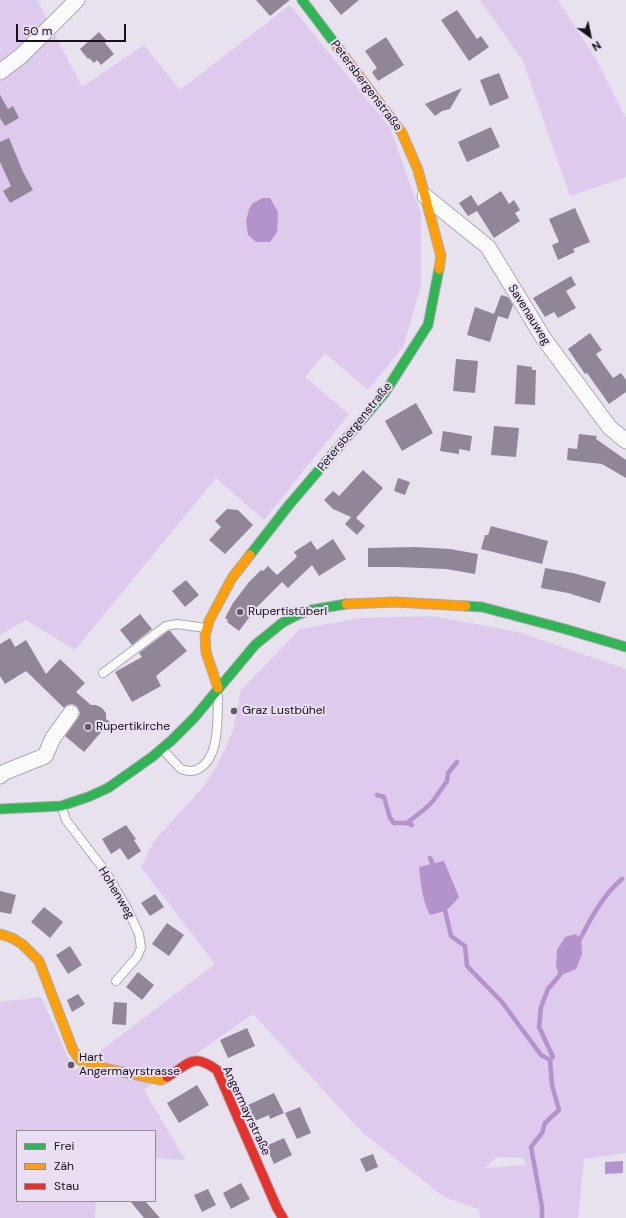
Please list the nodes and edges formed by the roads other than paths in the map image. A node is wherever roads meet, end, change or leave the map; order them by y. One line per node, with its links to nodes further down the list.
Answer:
1 (77, 0): 3 (street)
2 (302, 0): 4 (street, Petersbergenstraße)
3 (0, 72)
4 (425, 196): 5 (street, Savenauweg); 6 (street, Petersbergenstraße)
5 (626, 441)
6 (206, 628): 8 (lane); 9 (street, Petersbergenstraße)
7 (626, 647): 9 (street)
8 (103, 673)
9 (218, 688): 11 (street); 11 (lane)
10 (71, 713): 12 (street)
11 (162, 749): 13 (street)
12 (0, 776)
13 (61, 806): 14 (street); 16 (lane, Hohenweg)
14 (0, 809)
15 (0, 934): 17 (street, Angermayrstraße)
16 (116, 981)
17 (283, 1218)

